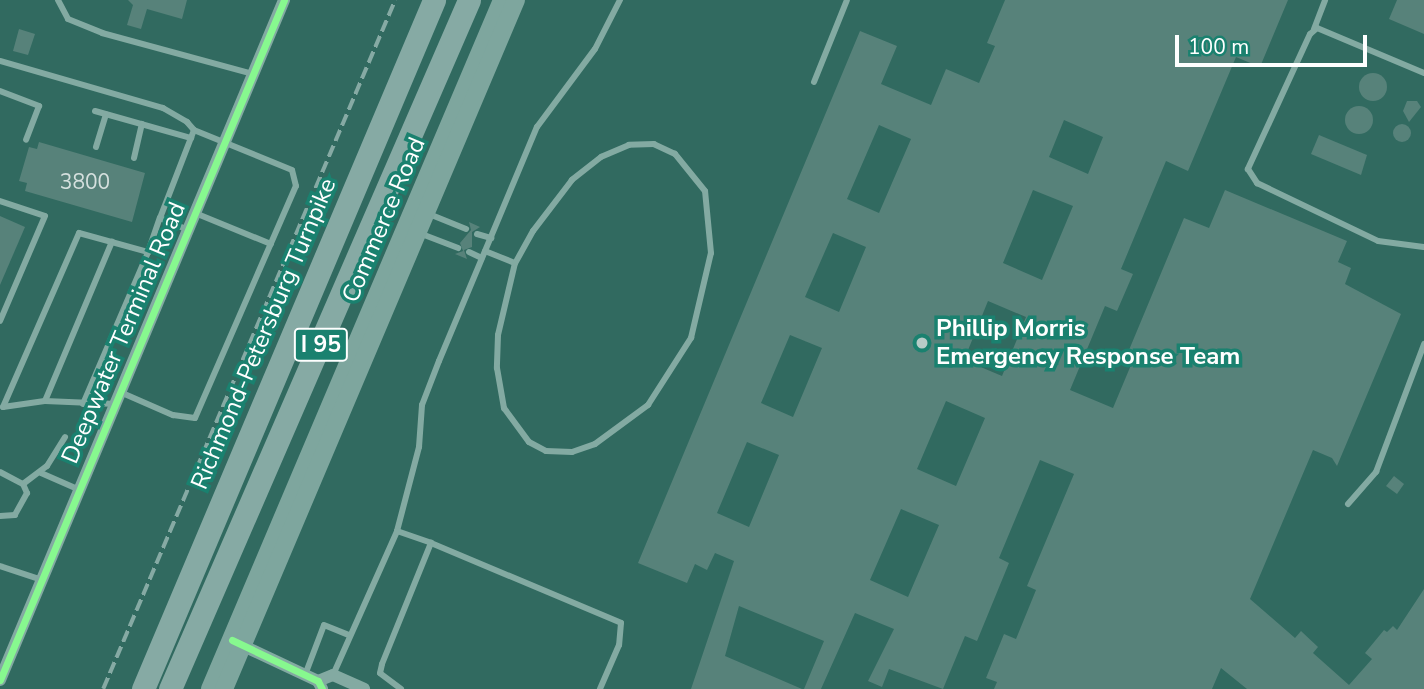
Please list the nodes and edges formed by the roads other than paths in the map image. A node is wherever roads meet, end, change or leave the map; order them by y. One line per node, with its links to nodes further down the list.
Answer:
1 (58, 0): 13 (lane)
2 (284, 0): 13 (street, Deepwater Terminal Road)
3 (434, 0): 65 (highway, Richmond-Petersburg Turnpike / I 95)
4 (469, 0): 66 (highway, I 95)
5 (502, 0): 26 (main road, Commerce Road)
6 (516, 0): 26 (main road, Commerce Road)
7 (620, 0): 33 (lane)
8 (847, 0): 14 (lane)
9 (1325, 0): 10 (lane)
10 (1314, 29): 12 (lane); 36 (lane)
11 (0, 61): 19 (lane)
12 (1424, 73)
13 (253, 74): 22 (street, Deepwater Terminal Road)
14 (814, 82)
15 (0, 91): 21 (lane)
16 (95, 111): 17 (lane)
17 (106, 114): 18 (lane); 23 (lane)
18 (142, 124): 20 (lane); 24 (lane)
19 (194, 130): 20 (lane); 22 (lane)
20 (191, 138): 28 (lane)
21 (26, 140)
22 (225, 142): 27 (street, Deepwater Terminal Road); 35 (lane)
23 (96, 147)
24 (134, 158)
25 (0, 201): 42 (lane)
26 (422, 210): 29 (lane); 31 (main road, Commerce Road)
27 (195, 213): 30 (street, Deepwater Terminal Road); 35 (lane)
28 (160, 218): 30 (lane); 39 (lane)
29 (466, 229)
30 (188, 230): 44 (street, Deepwater Terminal Road)
31 (414, 230): 37 (lane); 60 (main road, Commerce Road)
32 (477, 234): 33 (lane)
33 (491, 238): 40 (lane)
34 (112, 242): 39 (lane); 45 (lane); 47 (lane)
35 (271, 244): 44 (lane)
36 (1424, 247)
37 (458, 248)
38 (470, 252): 40 (lane)
39 (148, 253): 46 (lane)
40 (484, 254): 41 (lane); 55 (lane)
41 (514, 263): 41 (lane)
42 (0, 321)
43 (1424, 344): 53 (lane)
44 (118, 398): 46 (lane); 52 (street, Deepwater Terminal Road)
45 (45, 401): 46 (lane); 47 (lane)
46 (83, 404)
47 (2, 408)
48 (65, 438): 50 (lane)
49 (0, 472): 51 (lane)
50 (41, 473): 51 (lane); 52 (lane)
51 (23, 484): 54 (lane)
52 (80, 490): 58 (street, Deepwater Terminal Road)
53 (1348, 504)
54 (0, 516)
55 (397, 531): 56 (lane); 59 (lane)
56 (432, 543): 70 (lane); 71 (lane)
57 (0, 566): 58 (lane)
58 (42, 580): 63 (street, Deepwater Terminal Road)
59 (349, 635): 61 (lane); 62 (lane)
60 (238, 643): 61 (street); 67 (main road, Commerce Road); 68 (main road, Commerce Road)
61 (305, 675): 64 (street)
62 (333, 675): 64 (street); 69 (street)
63 (0, 680)
64 (320, 685)
65 (143, 689)
66 (170, 689)
67 (210, 689)
68 (224, 689)
69 (363, 689)
70 (401, 689)
71 (600, 689)

